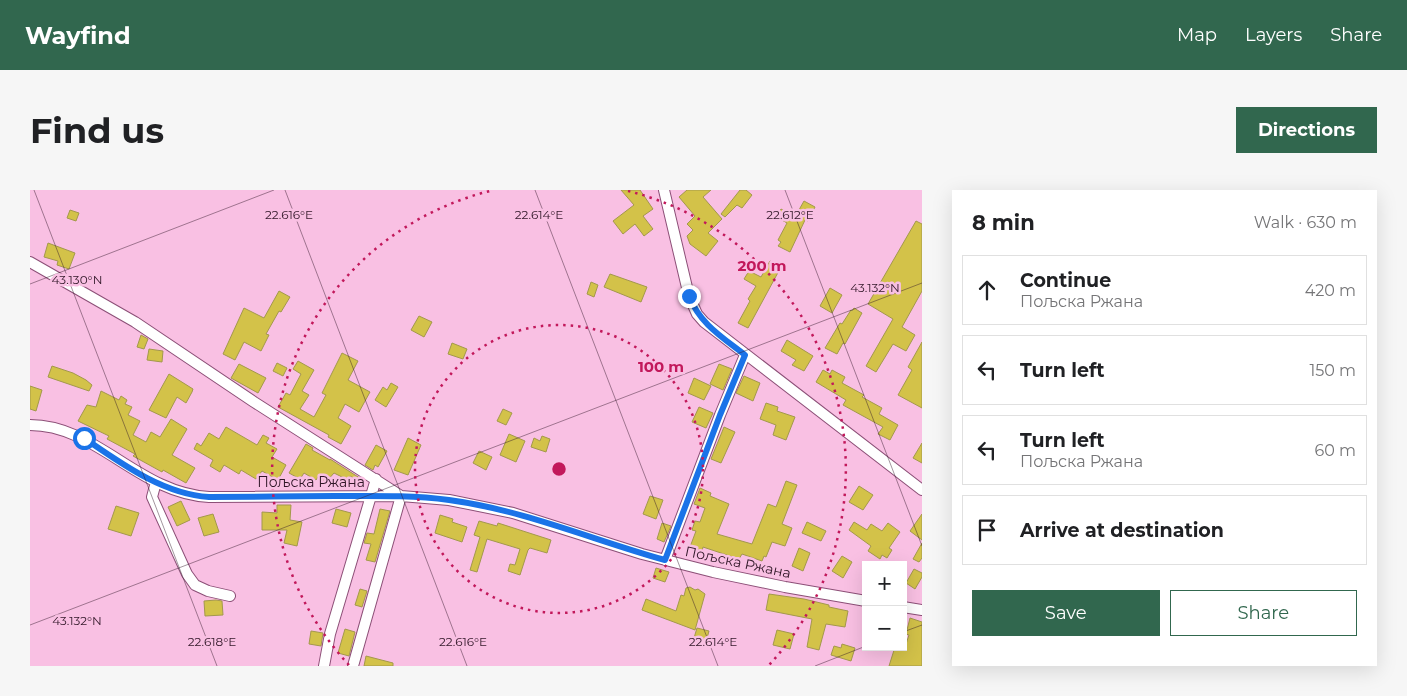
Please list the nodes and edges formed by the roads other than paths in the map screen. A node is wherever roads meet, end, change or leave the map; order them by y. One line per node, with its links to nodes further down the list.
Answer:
1 (664, 190): 3 (street)
2 (30, 262): 5 (street)
3 (745, 355): 7 (street); 10 (street)
4 (30, 426): 6 (street, Пољска Ржана)
5 (376, 479): 8 (street); 9 (street)
6 (156, 482): 8 (street, Пољска Ржана); 11 (street)
7 (922, 490)
8 (371, 496): 9 (street, Пољска Ржана); 15 (street)
9 (401, 496): 10 (street, Пољска Ржана); 16 (street)
10 (665, 560): 12 (street, Пољска Ржана)
11 (230, 596)
12 (862, 599)
13 (907, 608): 14 (street)
14 (922, 610)
15 (324, 666)
16 (353, 666)

